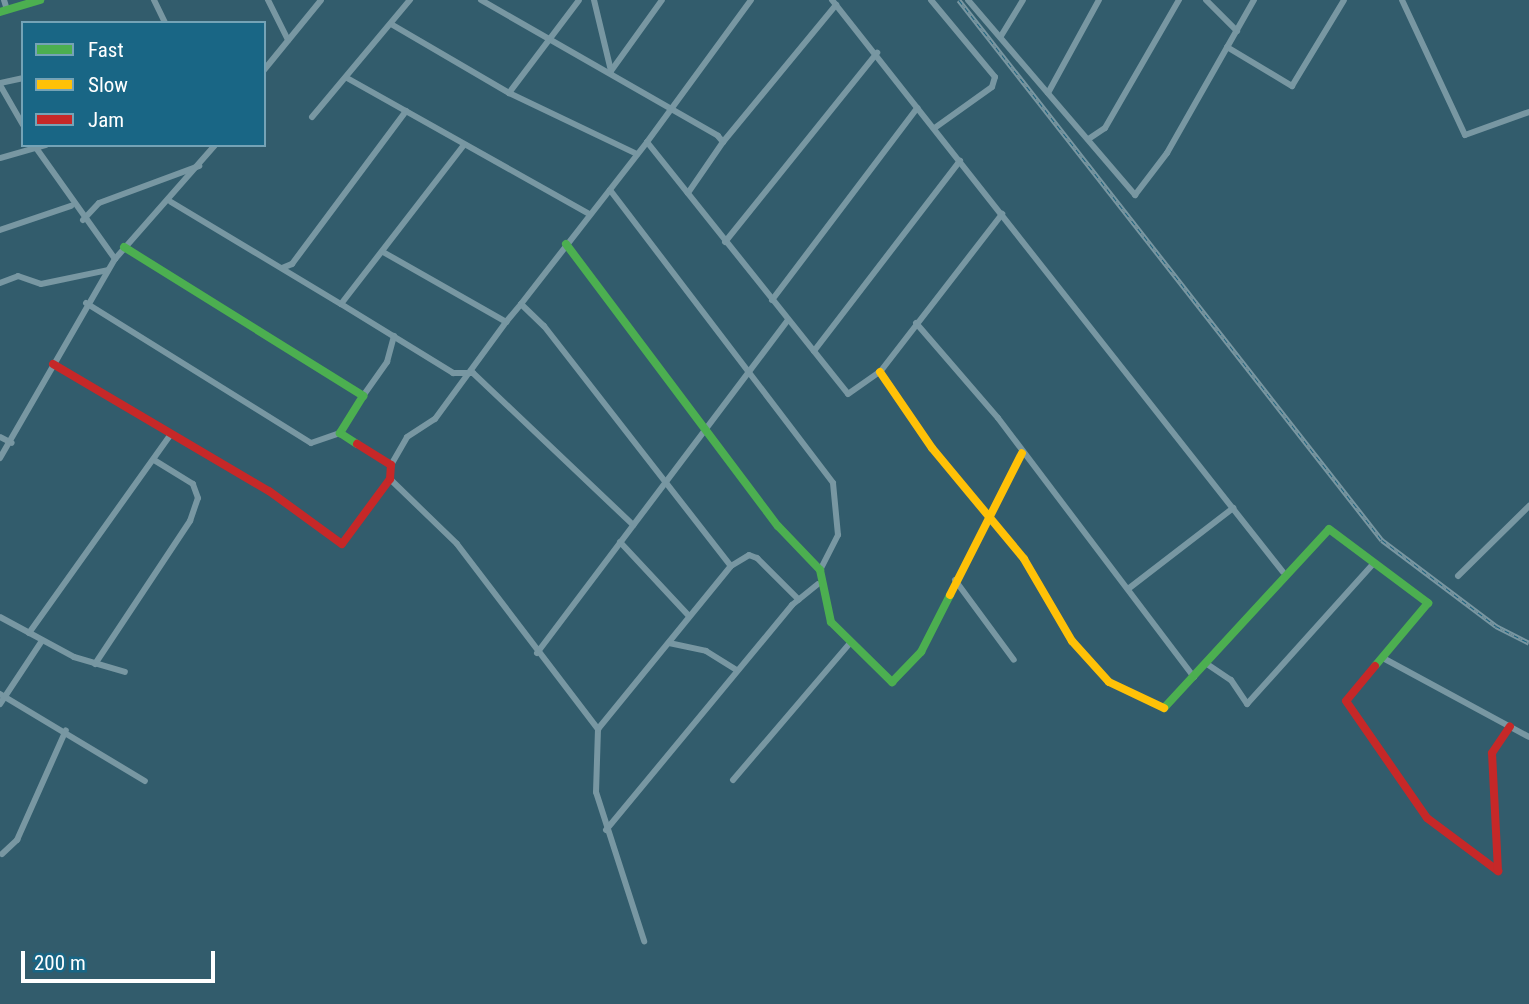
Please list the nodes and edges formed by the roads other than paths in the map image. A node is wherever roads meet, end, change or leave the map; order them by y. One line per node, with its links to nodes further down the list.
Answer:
1 (4, 0): 23 (street)
2 (40, 0): 23 (street)
3 (154, 0): 24 (street)
4 (268, 0): 29 (street)
5 (321, 0): 29 (street)
6 (410, 0): 25 (street)
7 (481, 0): 21 (street)
8 (579, 0): 28 (street)
9 (594, 0): 33 (street)
10 (662, 0): 33 (street)
11 (751, 0): 40 (street)
12 (931, 0): 45 (street)
13 (968, 0): 27 (street)
14 (1023, 0): 27 (street)
15 (1099, 0): 38 (street)
16 (1179, 0): 46 (street)
17 (1206, 0): 26 (street)
18 (1254, 0): 26 (street)
19 (1344, 0): 30 (street)
20 (1402, 0): 42 (street)
21 (494, 3): 28 (street)
22 (834, 3): 31 (street); 48 (street)
23 (3, 11)
24 (164, 21)
25 (391, 24): 34 (street); 37 (street)
26 (1237, 31): 30 (street)
27 (1001, 36): 38 (street)
28 (551, 38): 33 (street); 37 (street)
29 (289, 40): 32 (street)
30 (1227, 47): 46 (street)
31 (877, 53): 39 (street); 64 (street)
32 (266, 68)
33 (611, 72): 40 (street)
34 (347, 78): 41 (street); 43 (street)
35 (21, 79): 36 (street)
36 (0, 84): 44 (street)
37 (509, 93): 52 (street)
38 (1048, 93): 46 (street)
39 (917, 108): 45 (street); 72 (street)
40 (666, 109): 47 (street); 48 (street)
41 (406, 110): 49 (street); 69 (street)
42 (1529, 112)
43 (312, 117)
44 (21, 121)
45 (936, 127): 54 (street)
46 (1090, 138)
47 (648, 142): 52 (street); 57 (street)
48 (723, 142): 57 (street)
49 (463, 146): 60 (street); 67 (street)
50 (35, 147): 53 (street); 59 (street)
51 (214, 147): 55 (street)
52 (637, 154): 56 (street)
53 (0, 158)
54 (960, 161): 61 (street); 80 (street)
55 (201, 165): 58 (street); 62 (street)
56 (610, 190): 60 (street); 84 (street)
57 (688, 193): 64 (street)
58 (171, 202): 66 (street); 69 (street)
59 (71, 206): 62 (street); 63 (street)
60 (588, 213): 65 (street)
61 (1002, 214): 78 (street); 98 (street)
62 (83, 220): 68 (street)
63 (0, 230)
64 (726, 242): 72 (street)
65 (566, 244): 75 (street); 86 (street)
66 (124, 247): 68 (street); 85 (street)
67 (383, 252): 74 (street); 77 (street)
68 (114, 260): 70 (street)
69 (282, 268): 74 (street)
70 (108, 271): 71 (street); 73 (street)
71 (0, 283)
72 (772, 300): 76 (street)
73 (86, 303): 81 (street); 87 (street)
74 (341, 304): 79 (street)
75 (521, 304): 77 (street); 96 (street)
76 (787, 321): 80 (street); 84 (street)
77 (506, 322): 83 (street)
78 (916, 323): 82 (street); 91 (street)
79 (394, 336): 83 (street); 85 (street)
80 (814, 351): 82 (street)
81 (52, 364): 88 (street); 90 (street)
82 (880, 372): 99 (street)
83 (473, 373): 94 (street); 100 (street)
84 (746, 375): 86 (street); 104 (street)
85 (363, 396): 87 (street)
86 (706, 424): 96 (street); 104 (street)
87 (340, 433): 94 (street)
88 (170, 435): 93 (street); 95 (street)
89 (0, 437): 90 (street)
90 (12, 443): 92 (street)
91 (1023, 453): 99 (street); 109 (street)
92 (0, 458)
93 (154, 460): 113 (street); 120 (street)
94 (391, 466): 95 (street)
95 (390, 479): 117 (street)
96 (663, 484): 100 (street); 103 (street)
97 (1529, 506): 106 (street)
98 (1233, 508): 105 (street); 109 (street)
99 (989, 515): 107 (street); 124 (street)
100 (633, 525): 101 (street)
101 (620, 542): 111 (street); 117 (street)
102 (1372, 565): 105 (street); 118 (street); 121 (street)
103 (731, 566): 110 (street); 111 (street)
104 (820, 570): 108 (street)
105 (1283, 572): 121 (street)
106 (1458, 576)
107 (954, 579): 116 (street); 119 (street)
108 (818, 584): 110 (street); 116 (street)
109 (1128, 589): 124 (street)
110 (799, 600): 122 (street)
111 (689, 616): 115 (street)
112 (0, 617): 113 (street)
113 (29, 633): 114 (street)
114 (41, 642): 120 (street); 125 (street)
115 (669, 643): 122 (street); 128 (street)
116 (850, 643): 131 (street)
117 (537, 653): 128 (street)
118 (1383, 658): 127 (street); 127 (street)
119 (1014, 660)
120 (95, 663): 123 (street)
121 (1208, 664): 124 (street)
122 (736, 670): 133 (street)
123 (125, 672)
124 (1194, 677)
125 (2, 695): 126 (street); 129 (street)
126 (0, 704)
127 (1510, 726): 130 (street)
128 (598, 729): 133 (street)
129 (66, 730): 132 (street); 134 (street)
130 (1529, 737)
131 (733, 780)
132 (145, 781)
133 (606, 830): 135 (street)
134 (2, 853)
135 (644, 941)

